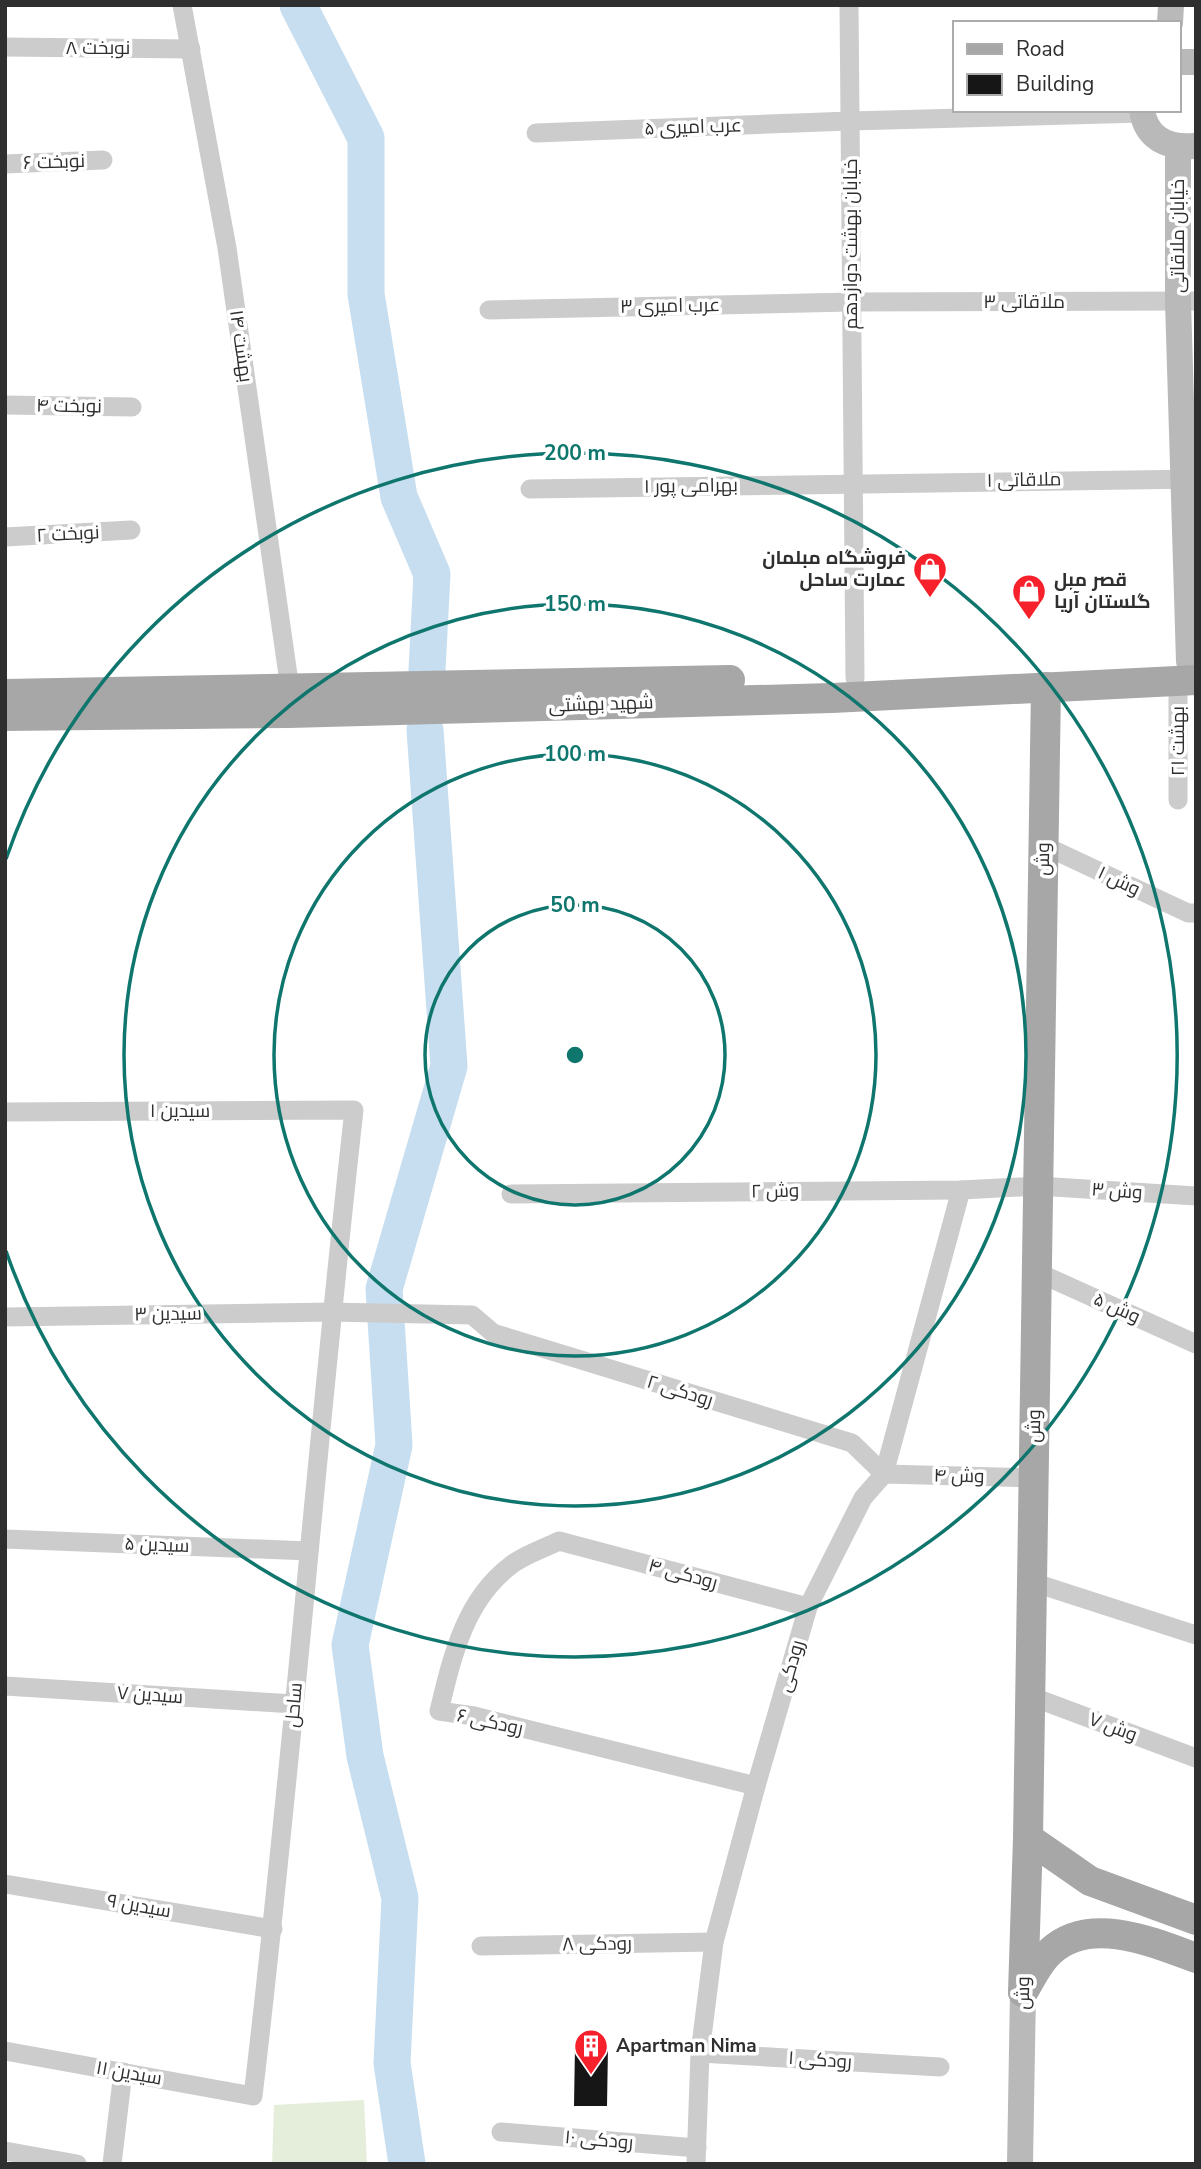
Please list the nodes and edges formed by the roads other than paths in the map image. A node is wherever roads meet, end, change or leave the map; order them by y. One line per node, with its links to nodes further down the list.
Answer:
1 (182, 5): 4 (street, بهشت ۱۴)
2 (849, 5): 6 (street, خیابان بهشت دوازدهم)
3 (5, 47): 4 (street, ۸ نوبخت)
4 (191, 48): 24 (street, بهشت ۱۴)
5 (1142, 112): 6 (street, ۵ عرب امیری); 8 (main road)
6 (850, 121): 7 (street, ۵ عرب امیری); 12 (street, خیابان بهشت دوازدهم)
7 (536, 133)
8 (1187, 146): 11 (main road, خیابان ملاقاتی)
9 (103, 160): 10 (street, نوبخت ۶)
10 (5, 164)
11 (1187, 301): 12 (street, ملاقاتی ۳); 16 (main road, خیابان ملاقاتی)
12 (851, 302): 13 (street, ۳ عرب امیری); 17 (street, خیابان بهشت دوازدهم)
13 (489, 310)
14 (5, 405): 15 (street, ۴ نوبخت)
15 (132, 407)
16 (1190, 479): 17 (street, ملاقاتی ۱); 21 (main road, خیابان ملاقاتی)
17 (853, 482): 18 (street, ۱ بهرامی پور); 22 (street, خیابان بهشت دوازدهم)
18 (530, 489)
19 (131, 530): 20 (street, ۲ نوبخت)
20 (5, 537)
21 (1190, 673): 22 (main road, شهید بهشتی); 23 (main road, شهید بهشتی); 27 (street, بهشت ۲۱)
22 (855, 678): 24 (main road, شهید بهشتی)
23 (1046, 687): 26 (main road, شهید بهشتی); 28 (main road, وش)
24 (290, 689): 25 (main road, شهید بهشتی)
25 (5, 694)
26 (5, 716)
27 (1178, 800)
28 (1043, 845): 29 (street, وش ۱); 32 (main road, وش)
29 (1196, 913)
30 (355, 1110): 31 (street, سیدین ۱); 37 (street, ساحل)
31 (5, 1112)
32 (1038, 1186): 33 (street, وش ۲); 35 (street, وش ۳); 36 (main road, وش)
33 (961, 1189): 34 (street, وش ۲); 41 (street, رودکی)
34 (511, 1194)
35 (1196, 1196)
36 (1037, 1272): 40 (street, وش ۵); 42 (main road, وش)
37 (331, 1312): 38 (street, سیدین ۳); 39 (street, سیدین ۳); 45 (street, ساحل)
38 (472, 1314): 41 (street, رودکی ۲)
39 (5, 1317)
40 (1196, 1344)
41 (884, 1474): 42 (street, وش ۴); 47 (street, رودکی)
42 (1033, 1478): 46 (main road, وش)
43 (5, 1539): 45 (street, سیدین ۵)
44 (559, 1541): 47 (street, رودکی ۴); 53 (street, رودکی ۶)
45 (309, 1551): 51 (street, ساحل)
46 (1032, 1582): 48 (street); 50 (main road, وش)
47 (808, 1607): 53 (street, رودکی)
48 (1196, 1635)
49 (5, 1686): 51 (street, سیدین ۷)
50 (1030, 1696): 52 (street, وش ۷); 54 (main road, وش)
51 (294, 1704): 57 (street, ساحل)
52 (1196, 1758)
53 (755, 1786): 58 (street, رودکی)
54 (1028, 1838): 56 (main road); 61 (main road, وش)
55 (5, 1884): 57 (street, ۹ سیدین)
56 (1196, 1920)
57 (273, 1929): 66 (street, ساحل)
58 (714, 1941): 59 (street, رودکی ۸); 63 (street, رودکی)
59 (481, 1946)
60 (1196, 1958): 61 (main road)
61 (1023, 1992): 72 (main road, وش)
62 (5, 2051): 65 (street, ۱۱ سیدین)
63 (700, 2053): 64 (street, رودکی ۱); 69 (street, رودکی)
64 (940, 2067)
65 (123, 2072): 66 (street, ۱۱ سیدین); 71 (street)
66 (253, 2096)
67 (501, 2132): 69 (street, رودکی ۱۰)
68 (5, 2151): 70 (street)
69 (697, 2156)
70 (77, 2164)
71 (112, 2164)
72 (1020, 2164)

